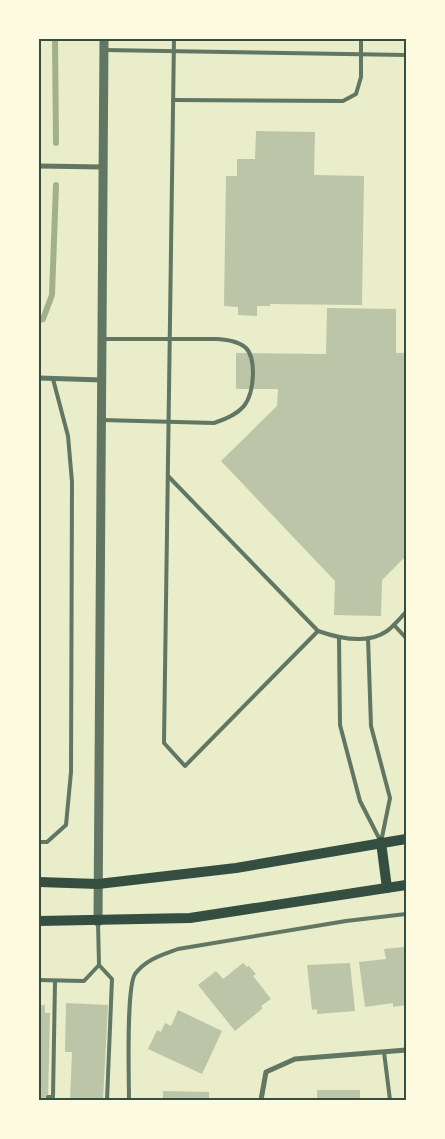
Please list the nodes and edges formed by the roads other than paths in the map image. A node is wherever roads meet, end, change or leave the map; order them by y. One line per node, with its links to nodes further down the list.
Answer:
1 (104, 39): 4 (street)
2 (174, 39): 5 (lane)
3 (361, 39): 6 (lane)
4 (104, 50): 5 (lane); 10 (street)
5 (174, 53): 6 (lane); 8 (lane)
6 (361, 54): 7 (lane); 8 (lane)
7 (406, 55)
8 (173, 100): 12 (lane)
9 (39, 166): 10 (street)
10 (103, 166): 11 (street)
11 (102, 339): 12 (lane); 15 (street)
12 (170, 340): 17 (lane); 17 (lane)
13 (39, 378): 14 (street)
14 (53, 379): 15 (street); 26 (lane)
15 (102, 380): 16 (street)
16 (101, 420): 17 (lane); 29 (street)
17 (169, 422): 18 (lane)
18 (168, 476): 21 (lane); 21 (lane)
19 (406, 612): 20 (lane)
20 (394, 625): 23 (lane); 24 (lane)
21 (318, 631): 22 (lane)
22 (339, 638): 23 (lane); 27 (lane)
23 (368, 638): 27 (lane)
24 (406, 638)
25 (406, 839): 27 (main road)
26 (39, 842)
27 (381, 842): 29 (main road); 31 (main road)
28 (39, 882): 29 (main road)
29 (98, 884): 34 (street)
30 (406, 885): 31 (main road)
31 (387, 888): 34 (main road)
32 (406, 914): 42 (lane)
33 (39, 921): 34 (main road)
34 (98, 922): 35 (lane)
35 (99, 965): 37 (lane); 41 (lane)
36 (39, 980): 37 (lane)
37 (55, 982): 40 (lane)
38 (406, 1050): 39 (street)
39 (384, 1052): 43 (street); 44 (lane)
40 (48, 1097)
41 (107, 1100)
42 (129, 1100)
43 (261, 1100)
44 (390, 1100)

